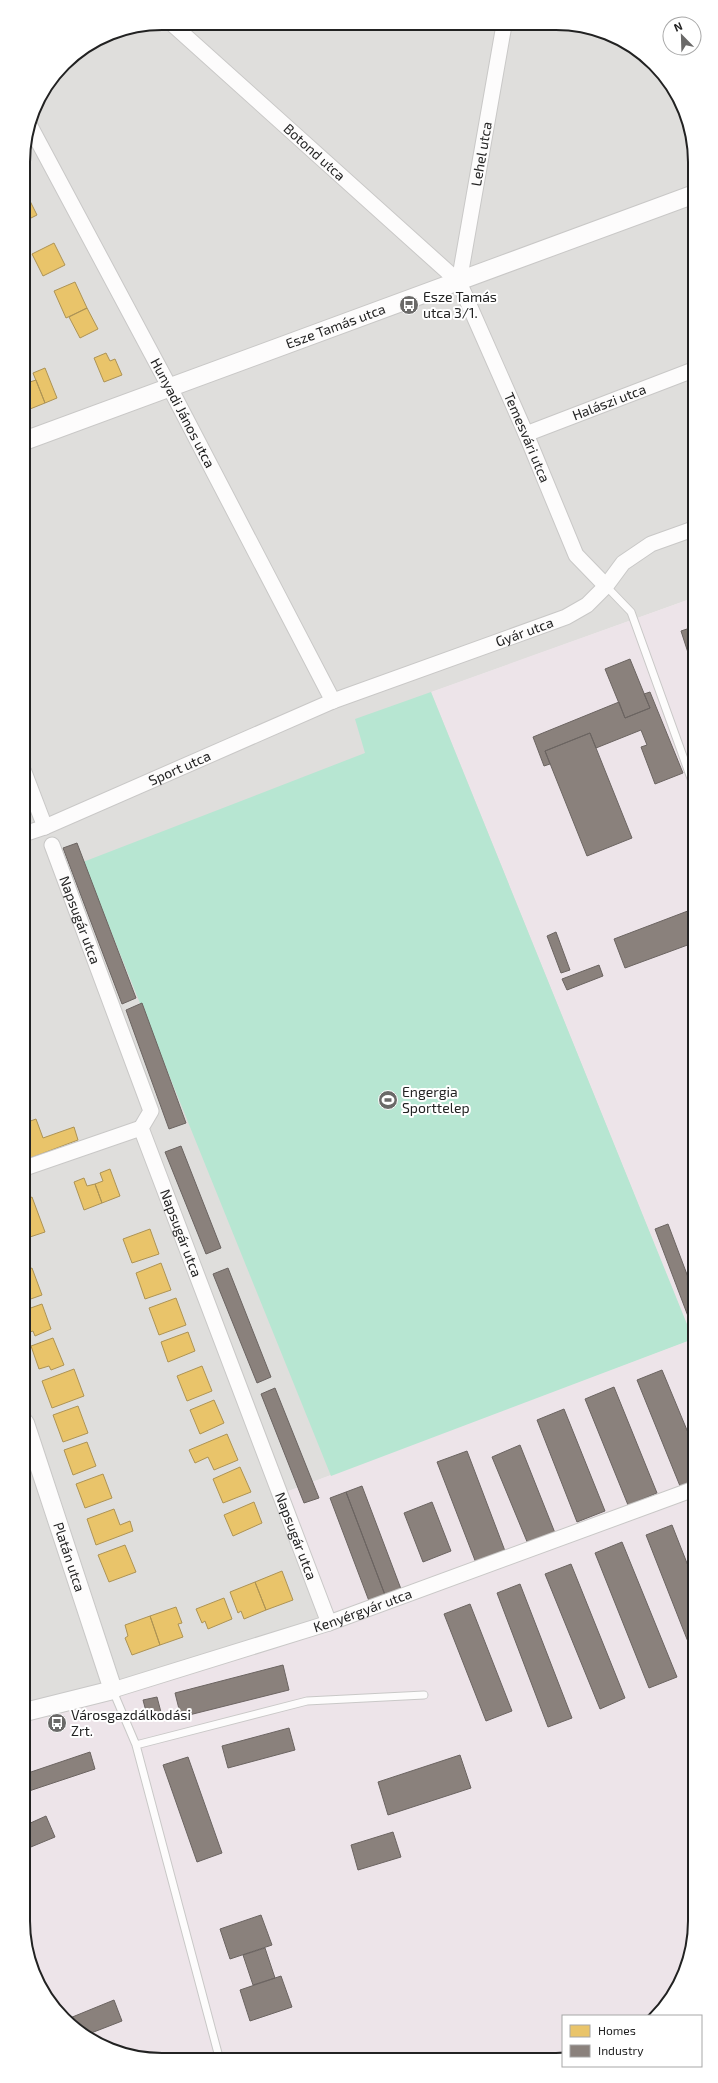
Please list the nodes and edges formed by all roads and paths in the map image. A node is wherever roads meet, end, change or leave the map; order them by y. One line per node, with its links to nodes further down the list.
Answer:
1 (179, 30): 5 (street, Botond utca)
2 (503, 30): 5 (street, Lehel utca)
3 (33, 132): 7 (street, Hunyadi János utca)
4 (688, 196): 5 (street, Esze Tamás utca)
5 (459, 282): 7 (street, Esze Tamás utca); 8 (street, Temesvári utca)
6 (688, 372): 8 (street, Halászi utca)
7 (170, 388): 9 (street, Esze Tamás utca); 12 (street, Hunyadi János utca)
8 (526, 434): 11 (street, Temesvári utca)
9 (30, 440)
10 (688, 531): 11 (street, Gyár utca)
11 (606, 586): 12 (street, Gyár utca); 13 (lane)
12 (333, 701): 15 (street, Sport utca)
13 (688, 770)
14 (30, 788): 15 (street)
15 (45, 827): 16 (street, Sport utca)
16 (30, 832)
17 (52, 845): 18 (street, Napsugár utca)
18 (141, 1128): 19 (street); 22 (street, Napsugár utca)
19 (30, 1166)
20 (30, 1438): 23 (street, Platán utca)
21 (688, 1491): 22 (street, Kenyérgyár utca)
22 (329, 1622): 23 (street, Kenyérgyár utca)
23 (113, 1690): 25 (street, Kenyérgyár utca); 26 (lane)
24 (424, 1695): 26 (lane)
25 (30, 1711)
26 (136, 1745): 27 (lane)
27 (218, 2053)

